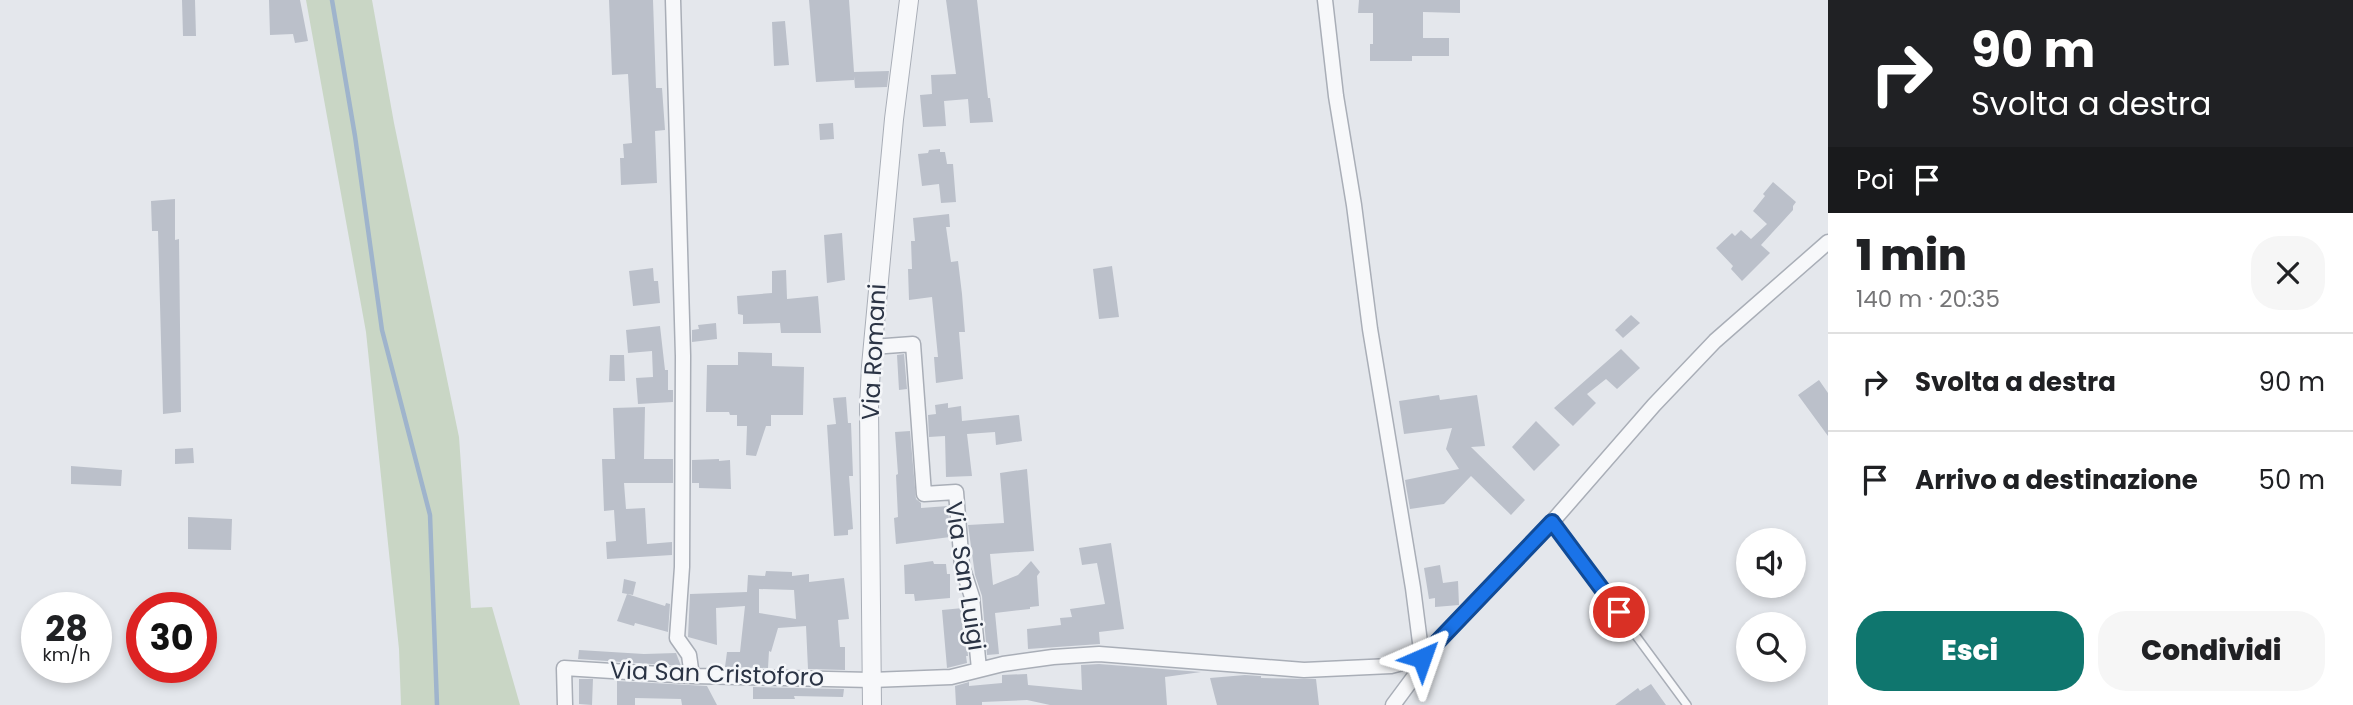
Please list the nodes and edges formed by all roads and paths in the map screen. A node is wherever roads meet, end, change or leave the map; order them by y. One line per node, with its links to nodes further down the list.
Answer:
1 (673, 0): 9 (street)
2 (909, 0): 5 (street, Via Romani)
3 (1325, 0): 7 (street)
4 (1828, 242): 6 (street)
5 (872, 347): 8 (street, Via San Luigi); 10 (street, Via Romani)
6 (1552, 522): 7 (street); 14 (lane)
7 (1422, 658): 8 (street, Via San Cristoforo); 13 (street)
8 (979, 669): 10 (street, Via San Cristoforo)
9 (692, 676): 10 (street, Via San Cristoforo); 11 (street, Via San Cristoforo)
10 (871, 680): 12 (street, Via Romani)
11 (565, 705)
12 (872, 705)
13 (1393, 705)
14 (1687, 705)

